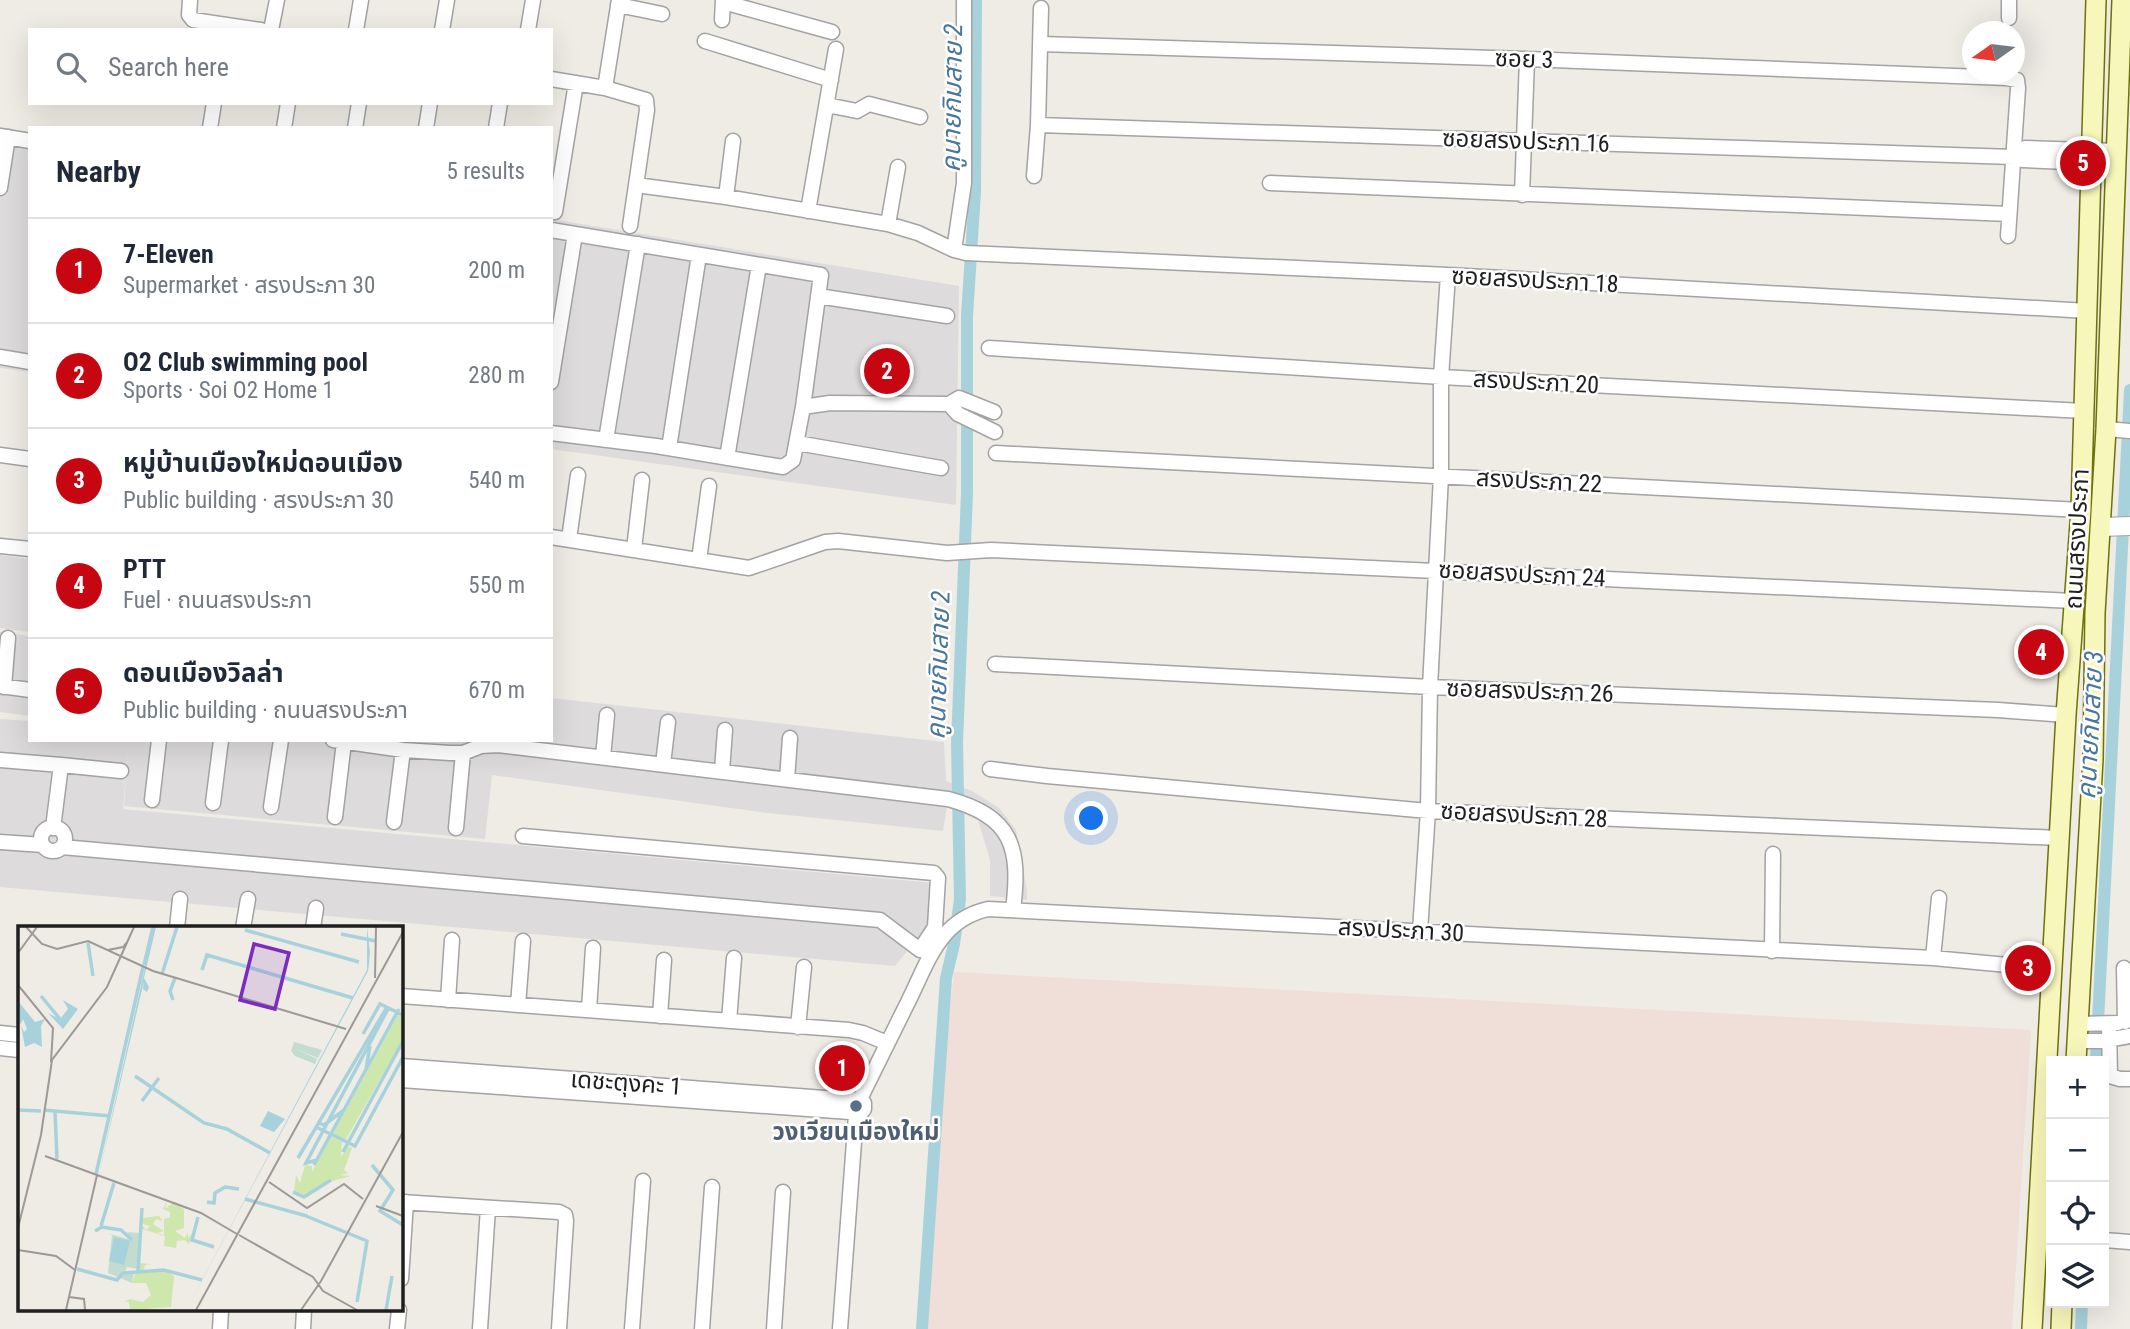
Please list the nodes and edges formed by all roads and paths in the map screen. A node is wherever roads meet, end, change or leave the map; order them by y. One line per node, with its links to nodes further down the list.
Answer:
1 (277, 0): 17 (street)
2 (361, 0): 18 (street)
3 (447, 0): 19 (street)
4 (533, 0): 20 (street)
5 (964, 0): 66 (street)
6 (2009, 0): 14 (street)
7 (2096, 0): 48 (main road, ถนนสรงประภา)
8 (2122, 0): 49 (main road, ถนนสรงประภา)
9 (723, 1): 15 (street); 21 (street)
10 (619, 2): 13 (street); 29 (street)
11 (189, 7): 16 (street)
12 (1041, 8): 23 (street)
13 (662, 14)
14 (2009, 18)
15 (722, 20)
16 (228, 27)
17 (271, 28)
18 (356, 28)
19 (442, 28)
20 (528, 28)
21 (832, 32)
22 (705, 41): 27 (street)
23 (1041, 44): 25 (street, ซอย 3); 37 (street)
24 (836, 49): 27 (street)
25 (1527, 59): 46 (street); 47 (street, ซอย 3)
26 (553, 79): 28 (street)
27 (831, 80): 35 (street)
28 (576, 83): 29 (street); 58 (street)
29 (605, 88): 53 (street)
30 (214, 105): 38 (street)
31 (288, 105): 39 (street)
32 (359, 105): 40 (street)
33 (430, 105): 41 (street)
34 (500, 105): 42 (street)
35 (827, 105): 36 (street); 57 (street)
36 (920, 117)
37 (1038, 125): 46 (street, ซอยสรงประภา 16); 51 (street)
38 (210, 126)
39 (285, 126)
40 (355, 126)
41 (426, 126)
42 (496, 126)
43 (4, 136): 44 (street); 54 (street)
44 (28, 141)
45 (733, 141): 56 (street)
46 (1525, 141): 47 (street, ซอยสรงประภา 16); 55 (street)
47 (2013, 157): 48 (street, ซอยสรงประภา 16); 59 (street)
48 (2091, 157): 49 (street, ซอยสรงประภา 16); 71 (main road, ถนนสรงประภา)
49 (2116, 157): 83 (main road, ถนนสรงประภา)
50 (898, 167): 60 (street)
51 (1034, 176)
52 (1270, 184): 55 (street)
53 (636, 185): 56 (street); 61 (street)
54 (0, 188)
55 (1522, 195): 59 (street)
56 (726, 197): 57 (street)
57 (808, 211): 60 (street)
58 (553, 212)
59 (2009, 214): 64 (street)
60 (888, 224): 66 (street)
61 (630, 226)
62 (553, 230): 63 (street)
63 (575, 234): 65 (street); 76 (street)
64 (2008, 236)
65 (638, 244): 67 (street); 85 (street)
66 (967, 253): 69 (street, ซอยสรงประภา 18)
67 (699, 255): 68 (street); 87 (street)
68 (759, 265): 70 (street); 90 (street)
69 (1448, 275): 71 (street, ซอยสรงประภา 18); 77 (street)
70 (818, 296): 72 (street); 79 (street)
71 (2088, 311): 81 (main road, ถนนสรงประภา)
72 (947, 316)
73 (989, 348): 77 (street, สรงประภา 20)
74 (0, 358): 75 (street)
75 (28, 362)
76 (553, 370)
77 (1441, 377): 81 (street, สรงประภา 20); 94 (street)
78 (955, 405): 79 (street); 80 (street); 82 (street)
79 (803, 407): 86 (street)
80 (991, 411)
81 (2083, 411): 97 (main road, ถนนสรงประภา)
82 (991, 430)
83 (2118, 430): 98 (main road, ถนนสรงประภา)
84 (553, 433): 85 (street)
85 (606, 440): 87 (street)
86 (797, 443): 90 (street); 92 (street)
87 (670, 448): 90 (street)
88 (996, 453): 94 (street, สรงประภา 22)
89 (0, 455): 91 (street)
90 (727, 458)
91 (28, 459)
92 (941, 468)
93 (578, 474): 100 (street)
94 (1441, 475): 97 (street, สรงประภา 22); 105 (street)
95 (642, 480): 103 (street)
96 (709, 486): 104 (street)
97 (2081, 510): 106 (main road, ถนนสรงประภา)
98 (2115, 526): 177 (main road, ถนนสรงประภา)
99 (553, 537): 100 (street, ซอยสรงประภา 24)
100 (569, 539): 103 (street, ซอยสรงประภา 24)
101 (0, 546): 102 (street)
102 (28, 549)
103 (634, 549): 104 (street, ซอยสรงประภา 24)
104 (699, 559): 105 (street, ซอยสรงประภา 24)
105 (1437, 570): 106 (street, ซอยสรงประภา 24); 110 (street)
106 (2073, 601): 113 (main road, ถนนสรงประภา)
107 (8, 638): 109 (street)
108 (995, 664): 110 (street, ซอยสรงประภา 26)
109 (2, 687): 111 (street)
110 (1430, 687): 113 (street, ซอยสรงประภา 26); 138 (street)
111 (28, 690)
112 (607, 715): 127 (street)
113 (2066, 715): 144 (main road, ถนนสรงประภา)
114 (668, 723): 129 (street)
115 (725, 730): 133 (street)
116 (790, 738): 134 (street)
117 (159, 742): 135 (street)
118 (221, 742): 136 (street)
119 (281, 742): 137 (street)
120 (339, 742): 139 (street)
121 (362, 742): 125 (street)
122 (482, 743): 123 (street); 126 (street)
123 (542, 745): 127 (street)
124 (422, 746): 125 (street); 126 (street)
125 (403, 750): 140 (street)
126 (463, 753): 142 (street)
127 (603, 757): 129 (street)
128 (0, 760): 130 (street)
129 (663, 764): 133 (street)
130 (61, 765): 132 (street); 141 (street)
131 (990, 769): 138 (street, ซอยสรงประภา 28)
132 (121, 771)
133 (722, 771): 134 (street)
134 (787, 779): 153 (street)
135 (152, 800)
136 (213, 803)
137 (271, 807)
138 (1428, 811): 144 (street, ซอยสรงประภา 28); 157 (street)
139 (335, 817)
140 (394, 822)
141 (53, 828): 146 (street); 147 (street)
142 (456, 828)
143 (523, 836): 161 (street)
144 (2059, 838): 168 (main road, ถนนสรงประภา)
145 (0, 842): 146 (street)
146 (43, 845): 147 (street)
147 (62, 847): 161 (street)
148 (1773, 854): 162 (street)
149 (1939, 898): 164 (street)
150 (180, 899): 154 (street)
151 (248, 899): 155 (street)
152 (316, 908): 156 (street)
153 (1013, 910): 157 (street, สรงประภา 30); 161 (street, สรงประภา 30)
154 (177, 926)
155 (243, 926)
156 (313, 926)
157 (1420, 931): 162 (street, สรงประภา 30)
158 (452, 940): 170 (street)
159 (523, 941): 171 (street)
160 (593, 948): 172 (street)
161 (926, 950): 180 (street, สรงประภา 30)
162 (1772, 951): 164 (street, สรงประภา 30)
163 (734, 958): 174 (street)
164 (1933, 958): 168 (street, สรงประภา 30)
165 (664, 960): 173 (street)
166 (804, 967): 175 (street)
167 (2124, 968): 176 (street)
168 (2051, 969): 203 (main road, ถนนสรงประภา)
169 (402, 996): 170 (street)
170 (448, 1000): 171 (street)
171 (518, 1005): 172 (street)
172 (589, 1010): 173 (street)
173 (660, 1016): 174 (street)
174 (729, 1021): 175 (street)
175 (798, 1027): 180 (street)
176 (2128, 1027): 177 (street)
177 (2095, 1032): 183 (main road, ถนนสรงประภา); 185 (street)
178 (0, 1033): 179 (street)
179 (18, 1035)
180 (887, 1043): 187 (street, สรงประภา 30)
181 (0, 1048): 182 (street)
182 (18, 1050)
183 (2079, 1056)
184 (402, 1066): 187 (street, เดชะตุงคะ 1)
185 (2130, 1079)
186 (402, 1080): 187 (street, เดชะตุงคะ 1)
187 (854, 1106): 202 (street)
188 (643, 1181): 199 (street)
189 (712, 1187): 200 (street)
190 (783, 1192): 201 (street)
191 (403, 1202): 192 (street); 193 (street)
192 (488, 1208): 197 (street); 198 (street)
193 (402, 1240)
194 (2109, 1240): 195 (street)
195 (2130, 1242)
196 (2062, 1308): 204 (main road)
197 (480, 1329)
198 (559, 1329)
199 (632, 1329)
200 (702, 1329)
201 (774, 1329)
202 (840, 1329)
203 (2032, 1329)
204 (2061, 1329)

